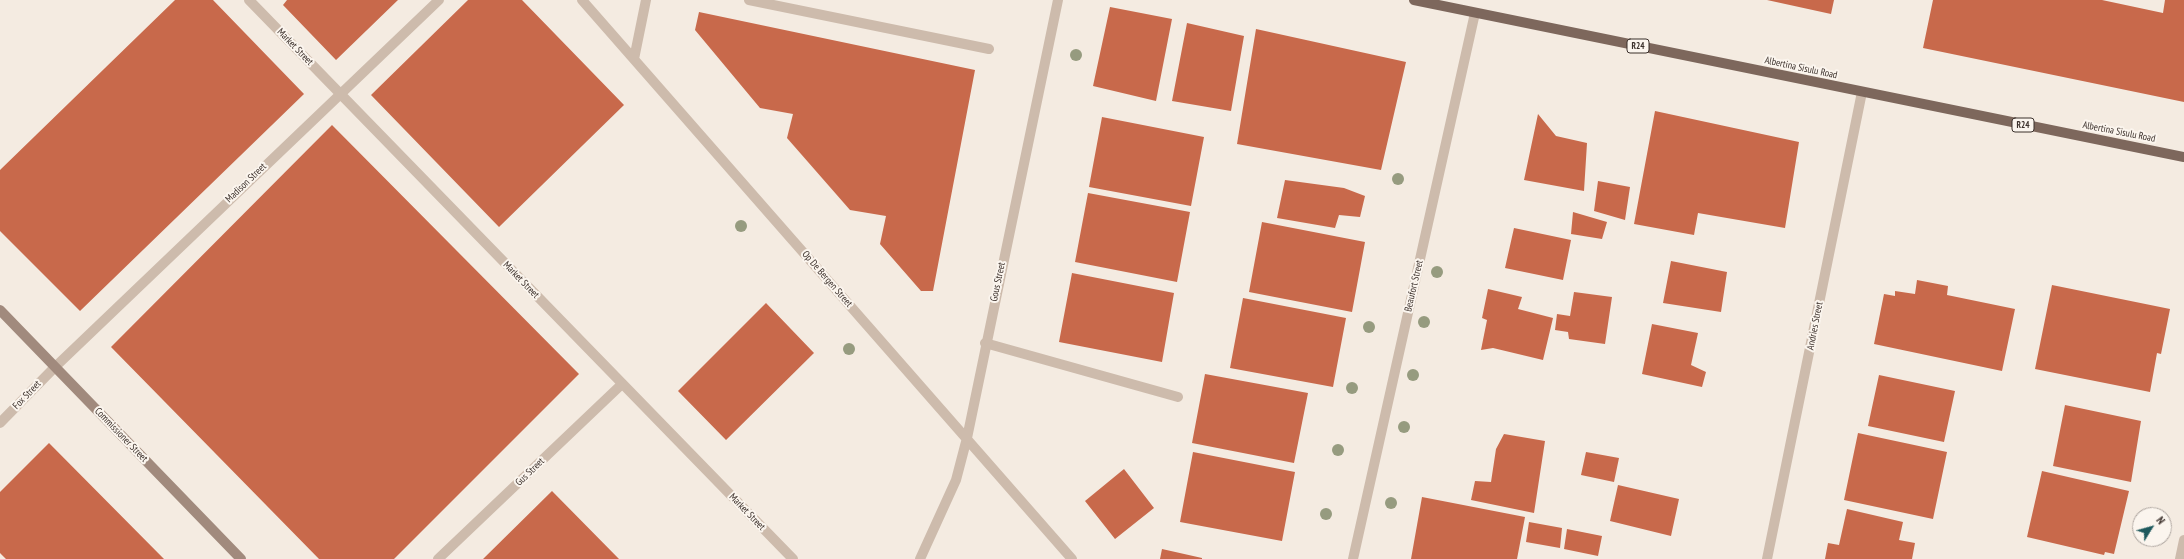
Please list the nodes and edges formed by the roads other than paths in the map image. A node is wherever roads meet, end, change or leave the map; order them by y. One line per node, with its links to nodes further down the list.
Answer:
1 (250, 0): 12 (street, Market Street)
2 (439, 0): 12 (street, Madison Street)
3 (582, 0): 10 (street, Op De Bergen Street)
4 (646, 0): 10 (street)
5 (749, 0): 9 (street)
6 (1058, 0): 15 (street, Gous Street)
7 (1414, 0): 8 (main road, Albertina Sisulu Road / R24)
8 (1475, 13): 11 (main road, Albertina Sisulu Road / R24); 27 (street, Beaufort Street)
9 (989, 49)
10 (634, 59): 20 (street, Op De Bergen Street)
11 (1862, 92): 13 (main road, Albertina Sisulu Road / R24); 28 (street, Andries Street)
12 (339, 93): 16 (street, Madison Street); 17 (street, Market Street)
13 (2184, 157)
14 (0, 310): 16 (main road, Commissioner Street)
15 (985, 344): 18 (street); 20 (street, Gous Street)
16 (55, 367): 19 (street, Fox Street); 22 (main road, Commissioner Street)
17 (622, 384): 23 (street, Gus Street); 24 (street, Market Street)
18 (1178, 396)
19 (0, 423)
20 (967, 438): 25 (street, Gous Street); 26 (street, Op De Bergen Street)
21 (2184, 540): 29 (street)
22 (241, 559)
23 (438, 559)
24 (793, 559)
25 (920, 559)
26 (1072, 559)
27 (1352, 559)
28 (1767, 559)
29 (2180, 559)

